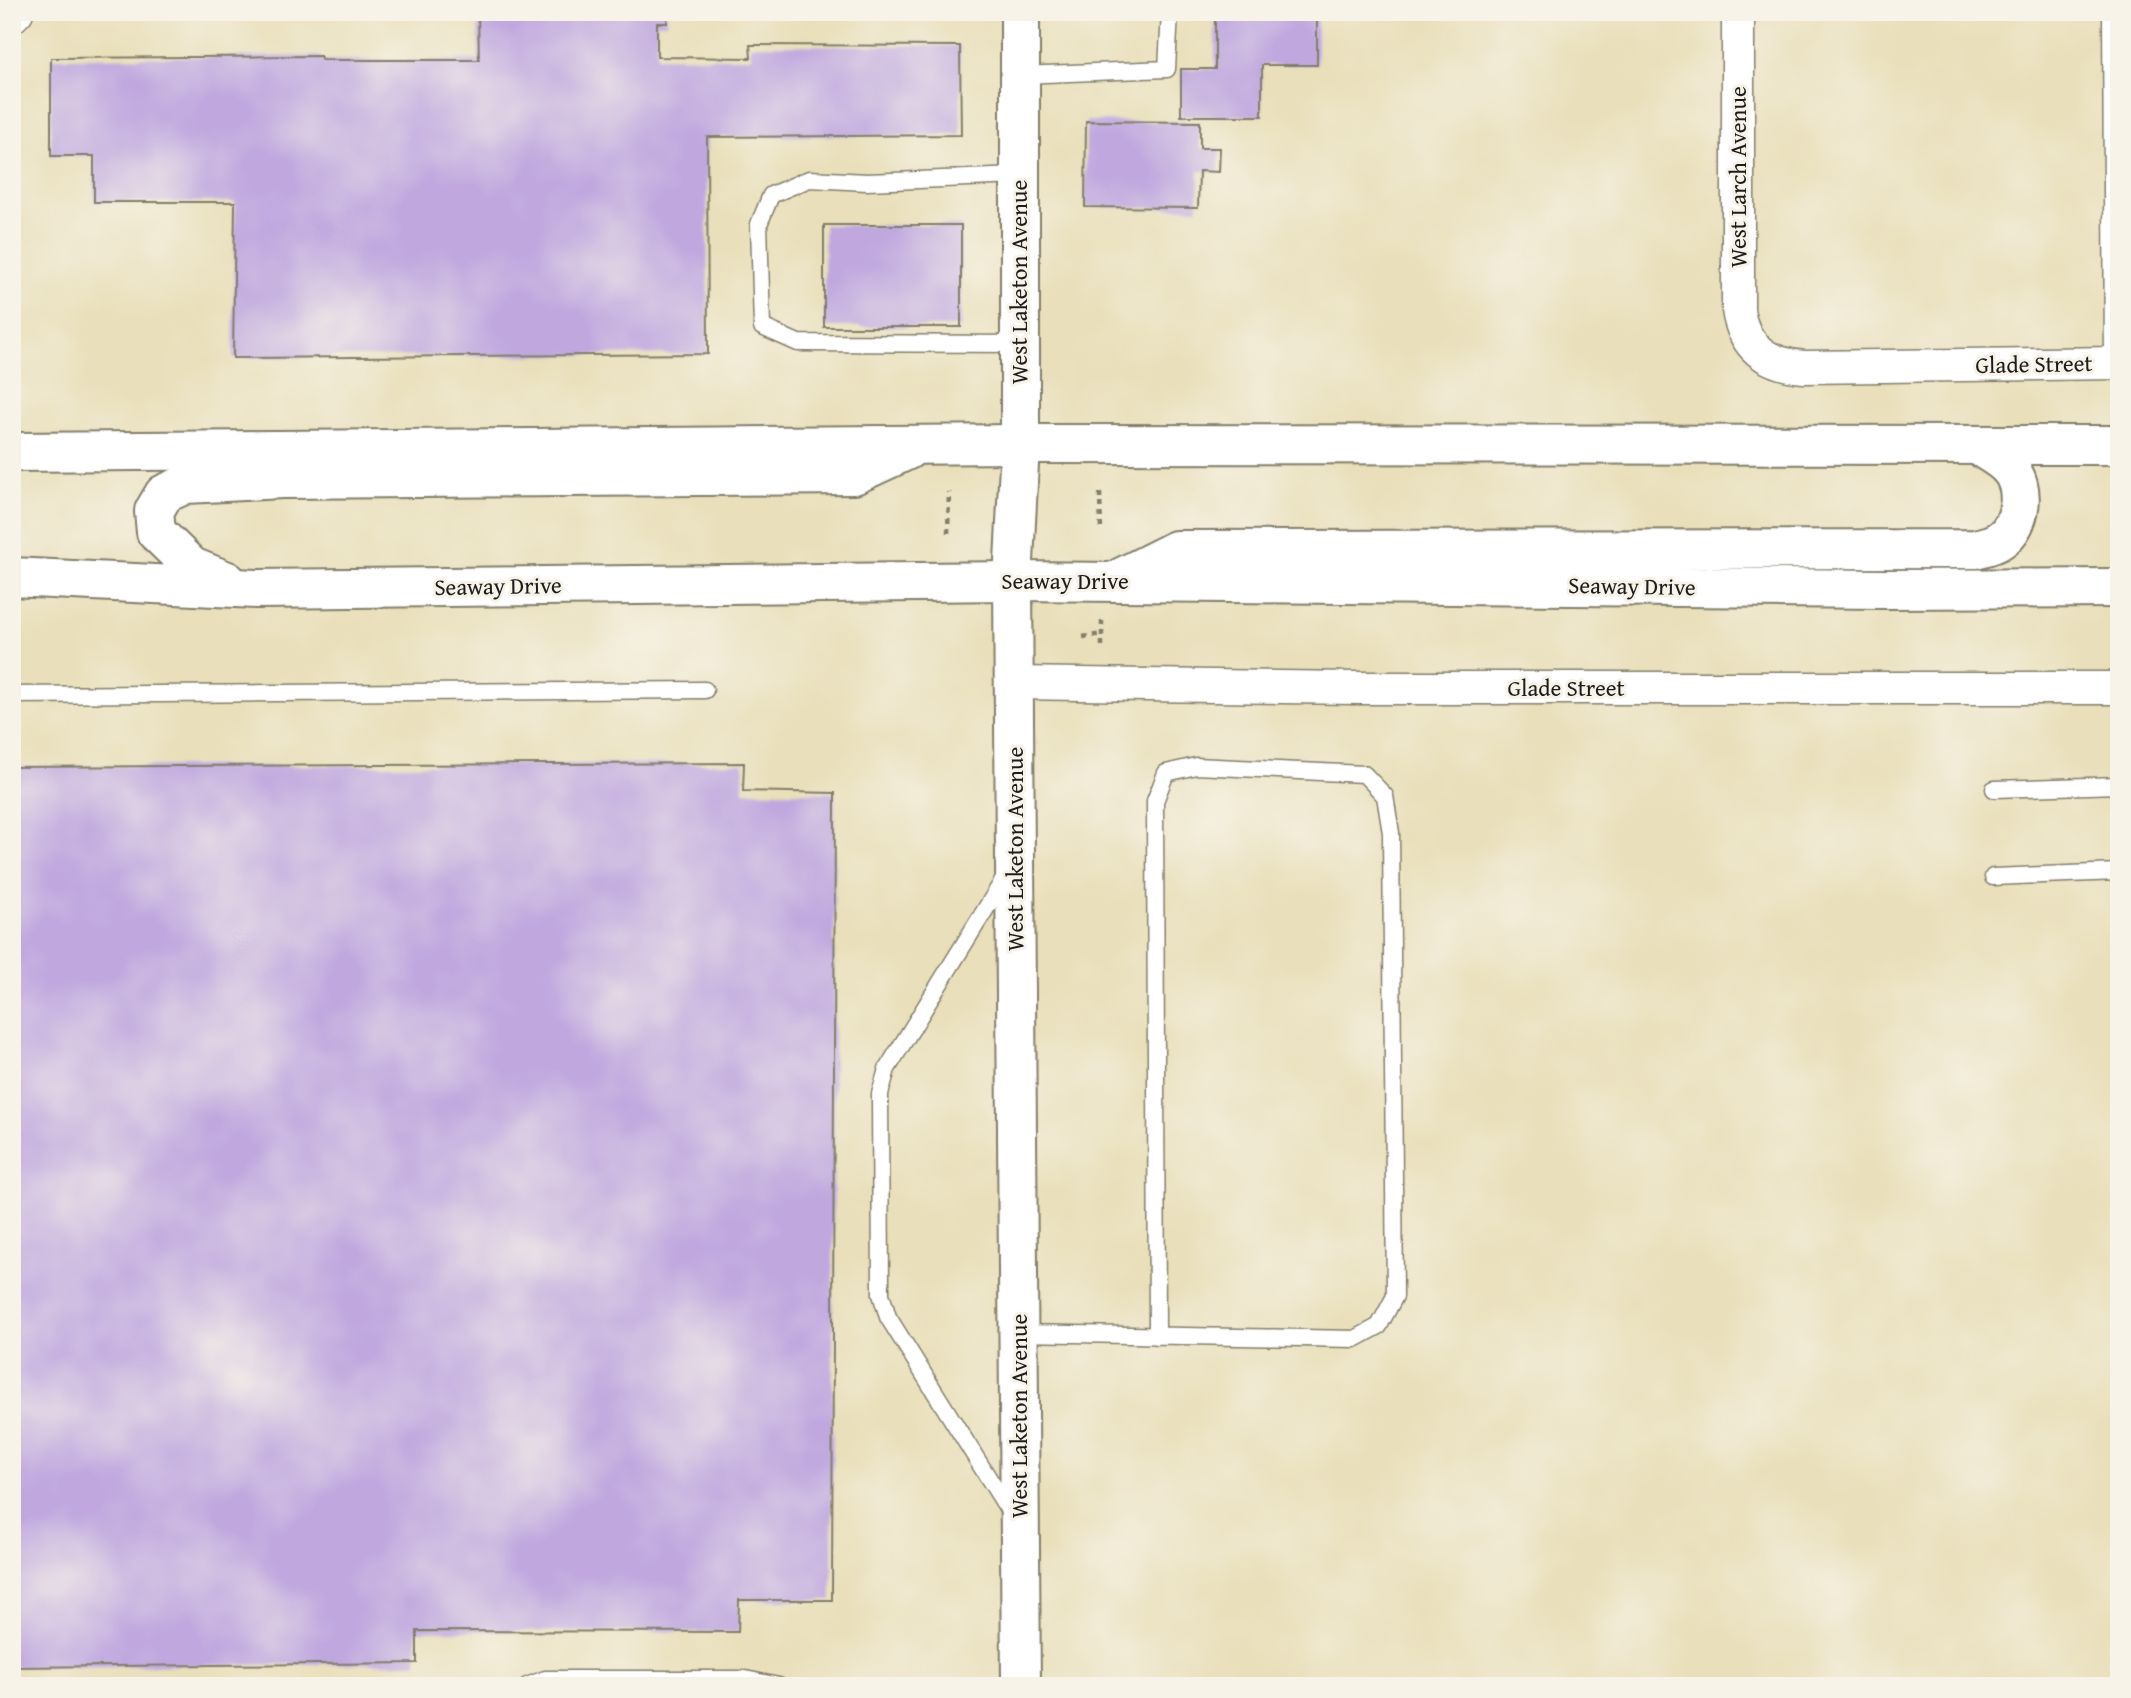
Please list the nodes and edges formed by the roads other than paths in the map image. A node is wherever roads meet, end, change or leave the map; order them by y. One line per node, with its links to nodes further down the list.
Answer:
1 (17, 12): 6 (street)
2 (1020, 12): 7 (main road, West Laketon Avenue)
3 (1170, 12): 7 (lane)
4 (1738, 12): 9 (street, West Larch Avenue)
5 (2111, 12): 11 (lane)
6 (12, 17)
7 (1021, 75): 8 (main road, West Laketon Avenue)
8 (1019, 176): 10 (main road, West Laketon Avenue); 10 (lane)
9 (1747, 340): 11 (street, Glade Street)
10 (1020, 344): 13 (main road, West Laketon Avenue)
11 (2116, 363)
12 (920, 444): 13 (main road); 16 (main road); 20 (main road)
13 (1020, 444): 14 (main road); 18 (main road, West Laketon Avenue)
14 (1977, 445): 15 (main road); 21 (main road)
15 (2119, 445)
16 (12, 452)
17 (12, 578): 20 (main road, Seaway Drive)
18 (1013, 581): 20 (main road, Seaway Drive); 21 (main road, Seaway Drive); 22 (main road, West Laketon Avenue)
19 (2119, 588): 21 (main road, Seaway Drive)
20 (256, 589)
21 (1107, 598)
22 (1014, 683): 23 (street, Glade Street); 28 (main road, West Laketon Avenue)
23 (2119, 688)
24 (705, 690): 25 (lane)
25 (12, 695)
26 (2119, 785): 27 (lane)
27 (1994, 789)
28 (1015, 862): 31 (main road, West Laketon Avenue); 33 (lane)
29 (2119, 872): 30 (lane)
30 (1993, 877)
31 (1019, 1334): 32 (lane); 33 (main road, West Laketon Avenue)
32 (1157, 1336): 32 (lane)
33 (1020, 1528): 36 (main road, West Laketon Avenue)
34 (527, 1686): 35 (lane)
35 (779, 1686)
36 (1021, 1686)

